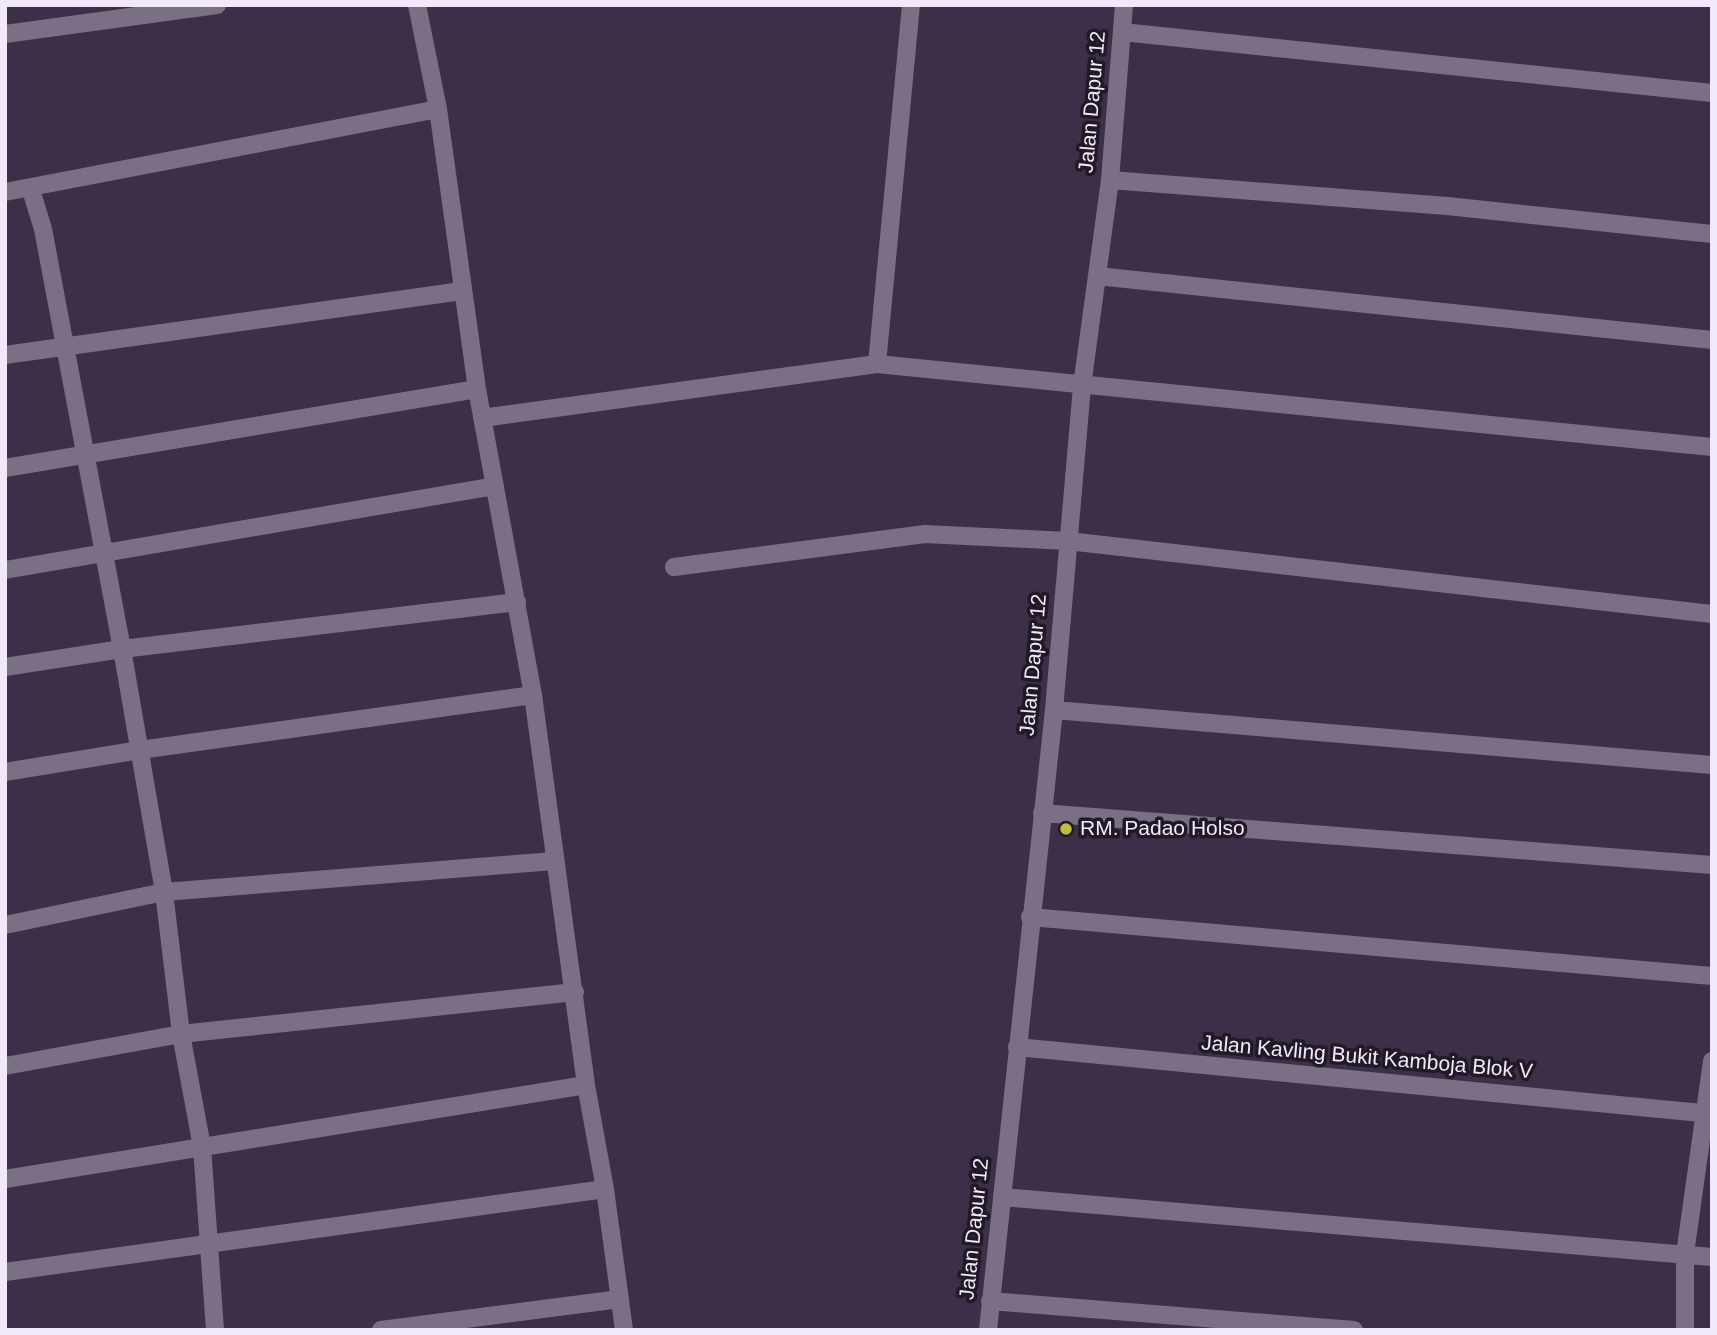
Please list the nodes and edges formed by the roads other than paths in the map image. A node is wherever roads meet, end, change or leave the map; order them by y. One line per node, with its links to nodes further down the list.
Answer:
1 (217, 5): 6 (street)
2 (417, 5): 8 (street)
3 (911, 5): 18 (street)
4 (1124, 5): 5 (street, Jalan Dapur 12)
5 (1122, 32): 7 (street); 9 (street, Jalan Dapur 12)
6 (5, 34)
7 (1712, 93)
8 (438, 109): 10 (street); 14 (street)
9 (1110, 180): 12 (street); 13 (street, Jalan Dapur 12)
10 (31, 190): 11 (street); 16 (street)
11 (5, 192)
12 (1712, 234)
13 (1097, 276): 15 (street); 19 (street, Jalan Dapur 12)
14 (462, 291): 16 (street); 20 (street)
15 (1712, 340)
16 (65, 345): 17 (street); 23 (street)
17 (5, 355)
18 (877, 364): 19 (street); 21 (street)
19 (1082, 386): 22 (street); 26 (street, Jalan Dapur 12)
20 (477, 390): 21 (street); 23 (street)
21 (482, 418): 25 (street)
22 (1712, 447)
23 (83, 456): 24 (street); 27 (street)
24 (5, 468)
25 (495, 486): 27 (street); 30 (street)
26 (1068, 541): 28 (street); 31 (street); 35 (street, Jalan Dapur 12)
27 (103, 554): 29 (street); 32 (street)
28 (674, 567)
29 (5, 570)
30 (517, 602): 32 (street); 34 (street)
31 (1712, 614)
32 (122, 649): 33 (street); 36 (street)
33 (5, 667)
34 (533, 695): 36 (street); 40 (street)
35 (1054, 710): 37 (street); 39 (street, Jalan Dapur 12)
36 (140, 750): 38 (street); 42 (street)
37 (1712, 765)
38 (5, 772)
39 (1042, 813): 41 (street); 43 (street, Jalan Dapur 12)
40 (554, 861): 42 (street); 46 (street)
41 (1712, 865)
42 (164, 892): 44 (street); 47 (street)
43 (1030, 917): 45 (street); 48 (street, Jalan Dapur 12)
44 (5, 925)
45 (1712, 976)
46 (575, 992): 47 (street); 51 (street)
47 (181, 1034): 50 (street); 53 (street)
48 (1017, 1047): 52 (street, Jalan Kavling Bukit Kamboja Blok V); 56 (street, Jalan Dapur 12)
49 (1712, 1061): 52 (street)
50 (5, 1066)
51 (586, 1086): 53 (street); 55 (street)
52 (1707, 1113): 58 (street)
53 (202, 1147): 54 (street); 57 (street)
54 (5, 1179)
55 (605, 1189): 57 (street); 61 (street)
56 (1002, 1197): 58 (street); 62 (street, Jalan Dapur 12)
57 (210, 1242): 60 (street); 63 (street)
58 (1685, 1254): 59 (street); 68 (street)
59 (1712, 1257)
60 (5, 1272)
61 (620, 1299): 64 (street); 65 (street)
62 (990, 1301): 66 (street, Jalan Dapur 12); 67 (street)
63 (215, 1330)
64 (381, 1330)
65 (624, 1330)
66 (988, 1330)
67 (1354, 1330)
68 (1685, 1330)

